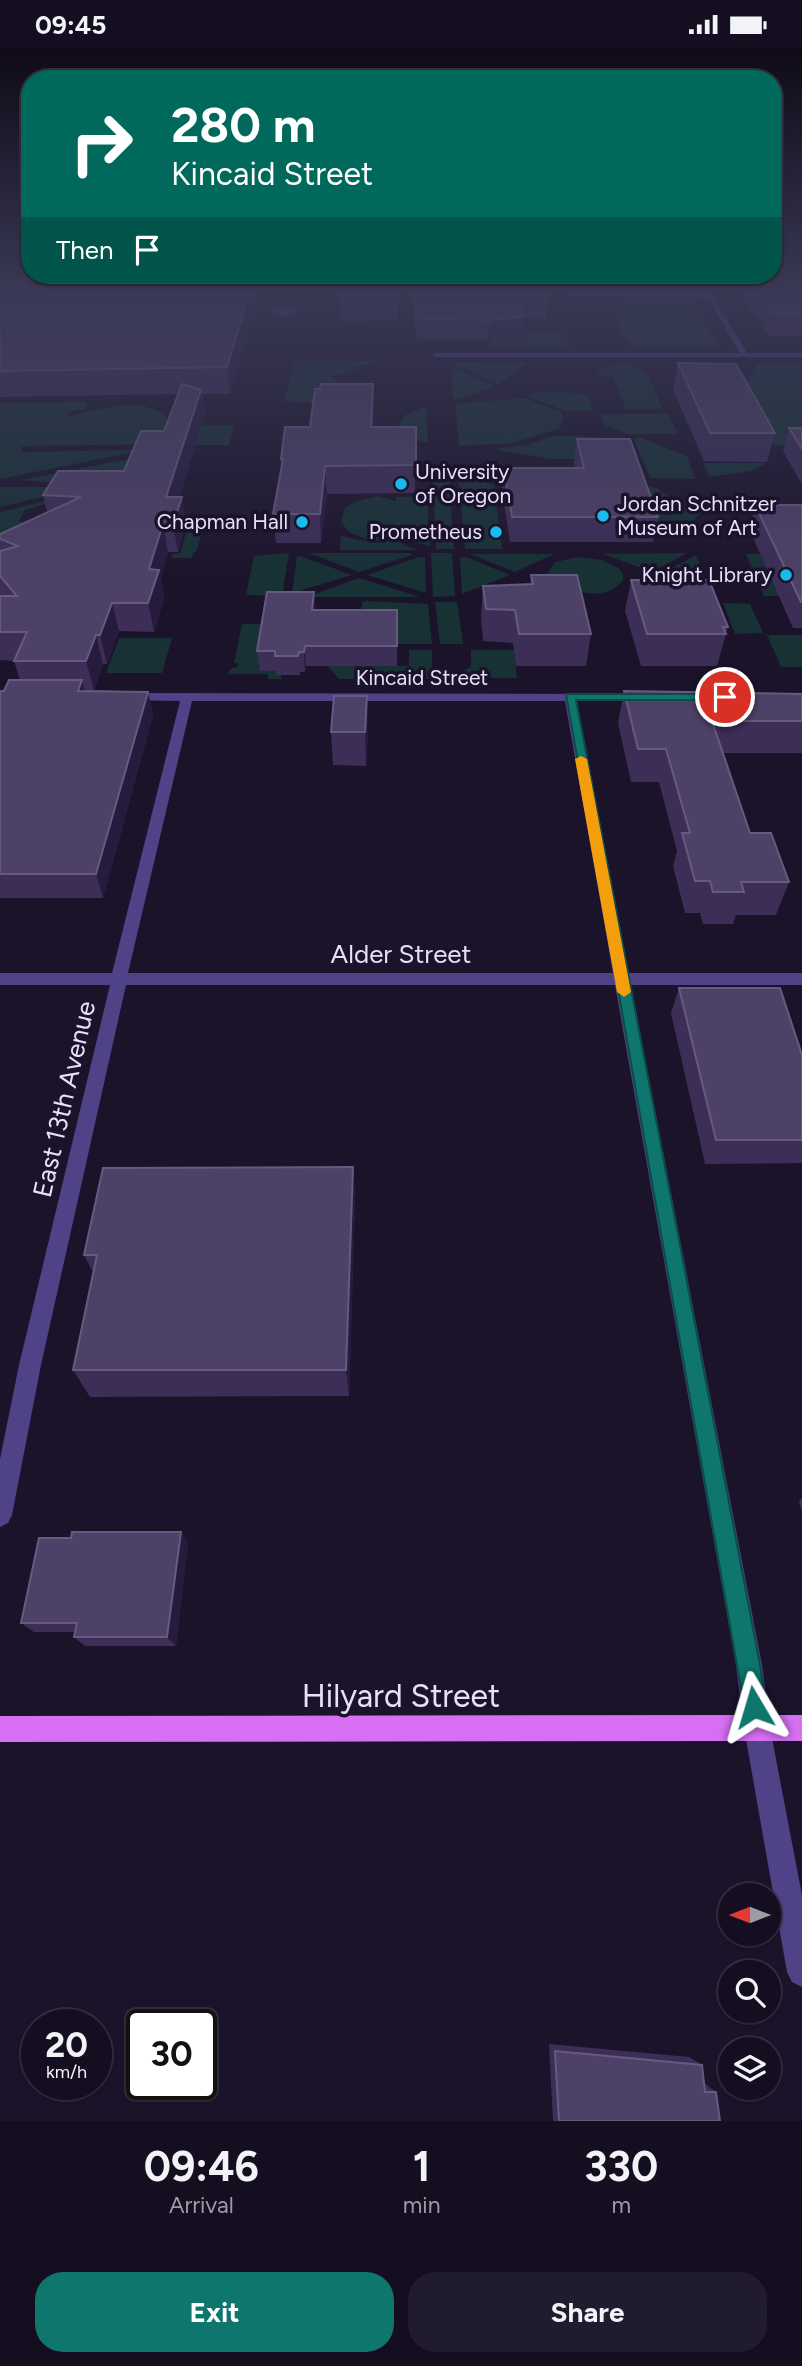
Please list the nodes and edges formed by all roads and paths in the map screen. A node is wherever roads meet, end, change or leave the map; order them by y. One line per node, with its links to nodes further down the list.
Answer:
1 (108, 697): 2 (street, Kincaid Street)
2 (187, 697): 3 (street, Kincaid Street); 5 (street, East 13th Avenue)
3 (570, 697): 4 (street, Kincaid Street); 7 (street)
4 (653, 697)
5 (119, 978): 6 (street, Alder Street); 7 (street, Alder Street); 9 (street, East 13th Avenue)
6 (0, 979)
7 (622, 979): 8 (street, Alder Street); 10 (street)
8 (802, 979)
9 (0, 1515)
10 (757, 1728): 11 (main road, Hilyard Street); 12 (main road, Hilyard Street); 13 (street)
11 (802, 1728)
12 (0, 1729)
13 (802, 1972)

